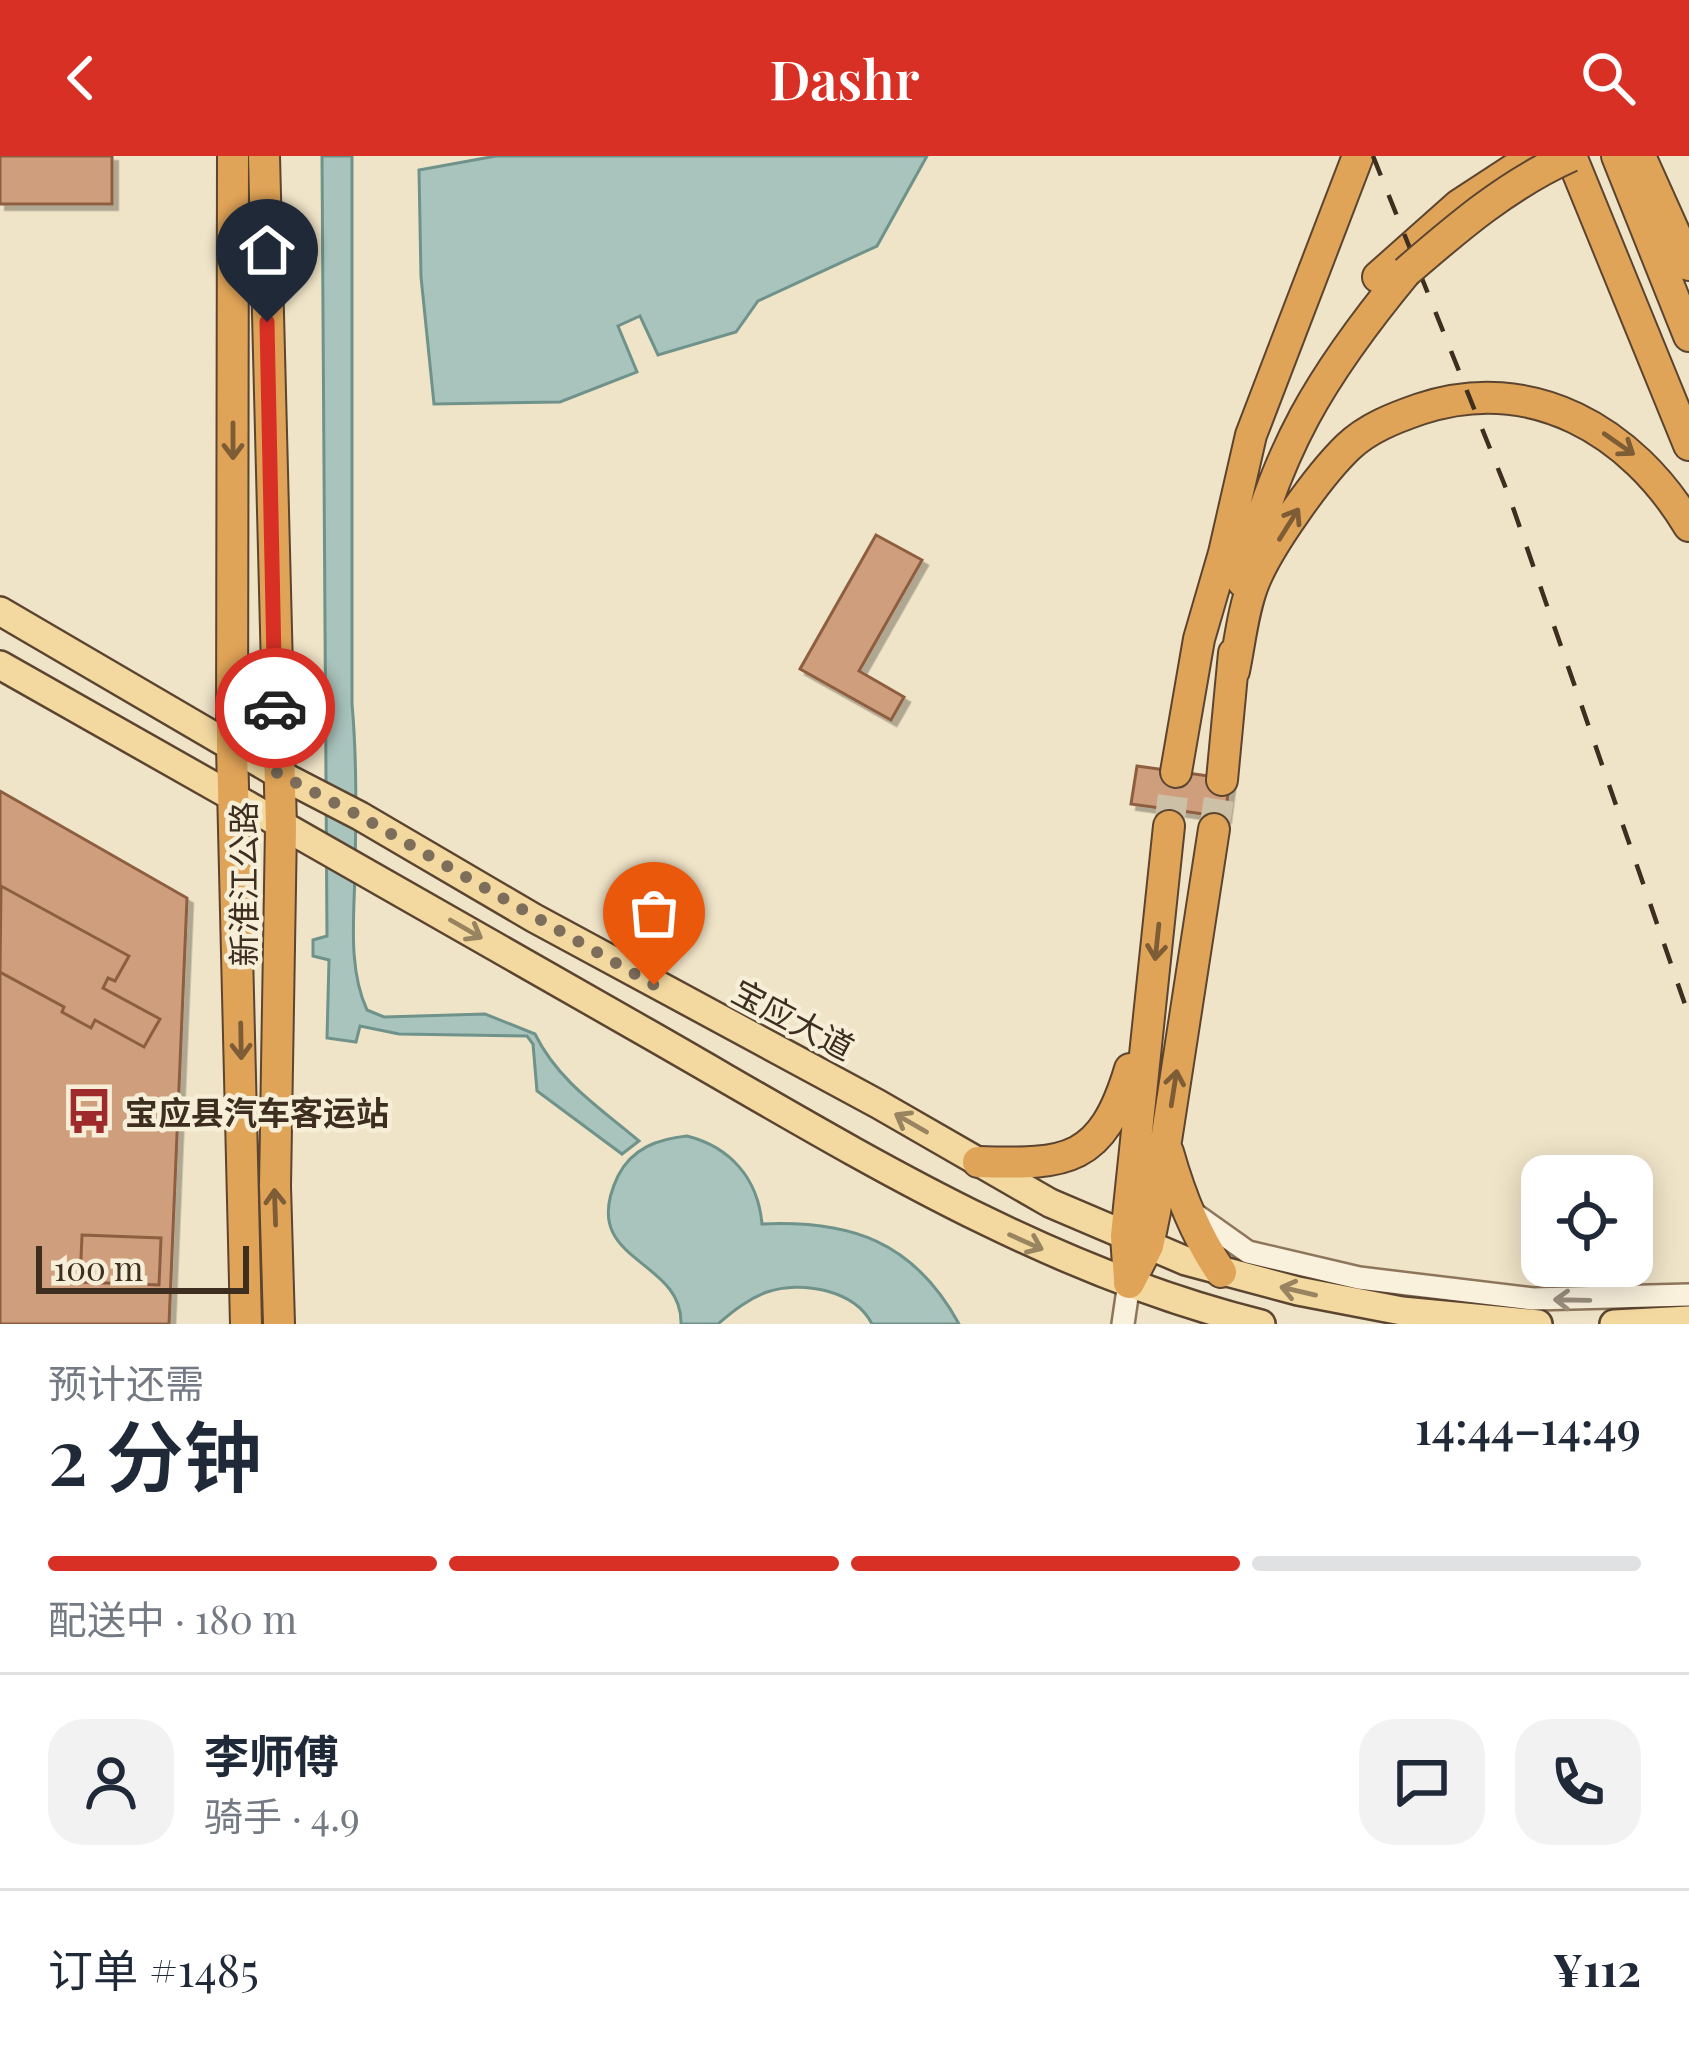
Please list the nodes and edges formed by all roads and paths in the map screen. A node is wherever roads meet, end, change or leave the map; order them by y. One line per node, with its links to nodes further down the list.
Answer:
1 (233, 156): 17 (highway, 新淮江公路, one-way to 17)
2 (264, 156): 19 (highway, 新淮江公路)
3 (1358, 156): 13 (highway)
4 (1534, 156): 8 (highway)
5 (1571, 156): 8 (highway, bridge); 11 (highway)
6 (1617, 156): 10 (highway)
7 (1640, 156): 9 (highway)
8 (1399, 266): 13 (highway); 16 (highway)
9 (1689, 266)
10 (1689, 336)
11 (1689, 445)
12 (1689, 526): 16 (highway, one-way to 12)
13 (1224, 553): 18 (highway)
14 (0, 611): 17 (main road, 宝应大道)
15 (0, 664): 21 (main road)
16 (1234, 671): 20 (highway)
17 (232, 747): 19 (main road, 宝应大道); 21 (highway, 新淮江公路)
18 (1176, 772)
19 (277, 773): 23 (highway, 新淮江公路); 27 (main road, 宝应大道, one-way to 19)
20 (1222, 780)
21 (236, 799): 23 (main road); 34 (highway, 新淮江公路, one-way to 34)
22 (1169, 826): 25 (highway, one-way to 25)
23 (280, 827): 31 (main road, one-way to 31); 35 (highway, 新淮江公路, one-way to 23)
24 (1214, 829): 26 (highway, one-way to 24)
25 (1150, 1012): 27 (highway); 29 (highway)
26 (1165, 1144): 28 (highway); 29 (highway)
27 (979, 1162): 29 (main road, 宝应大道)
28 (1186, 1208): 30 (highway); 32 (street, one-way to 28)
29 (1137, 1241): 30 (main road, 宝应大道); 31 (highway)
30 (1221, 1272): 38 (main road, 宝应大道, one-way to 30)
31 (1129, 1282): 36 (street); 37 (main road)
32 (1689, 1295)
33 (1689, 1320): 39 (main road)
34 (246, 1324)
35 (279, 1324)
36 (1124, 1324)
37 (1261, 1324)
38 (1538, 1324)
39 (1614, 1324)

